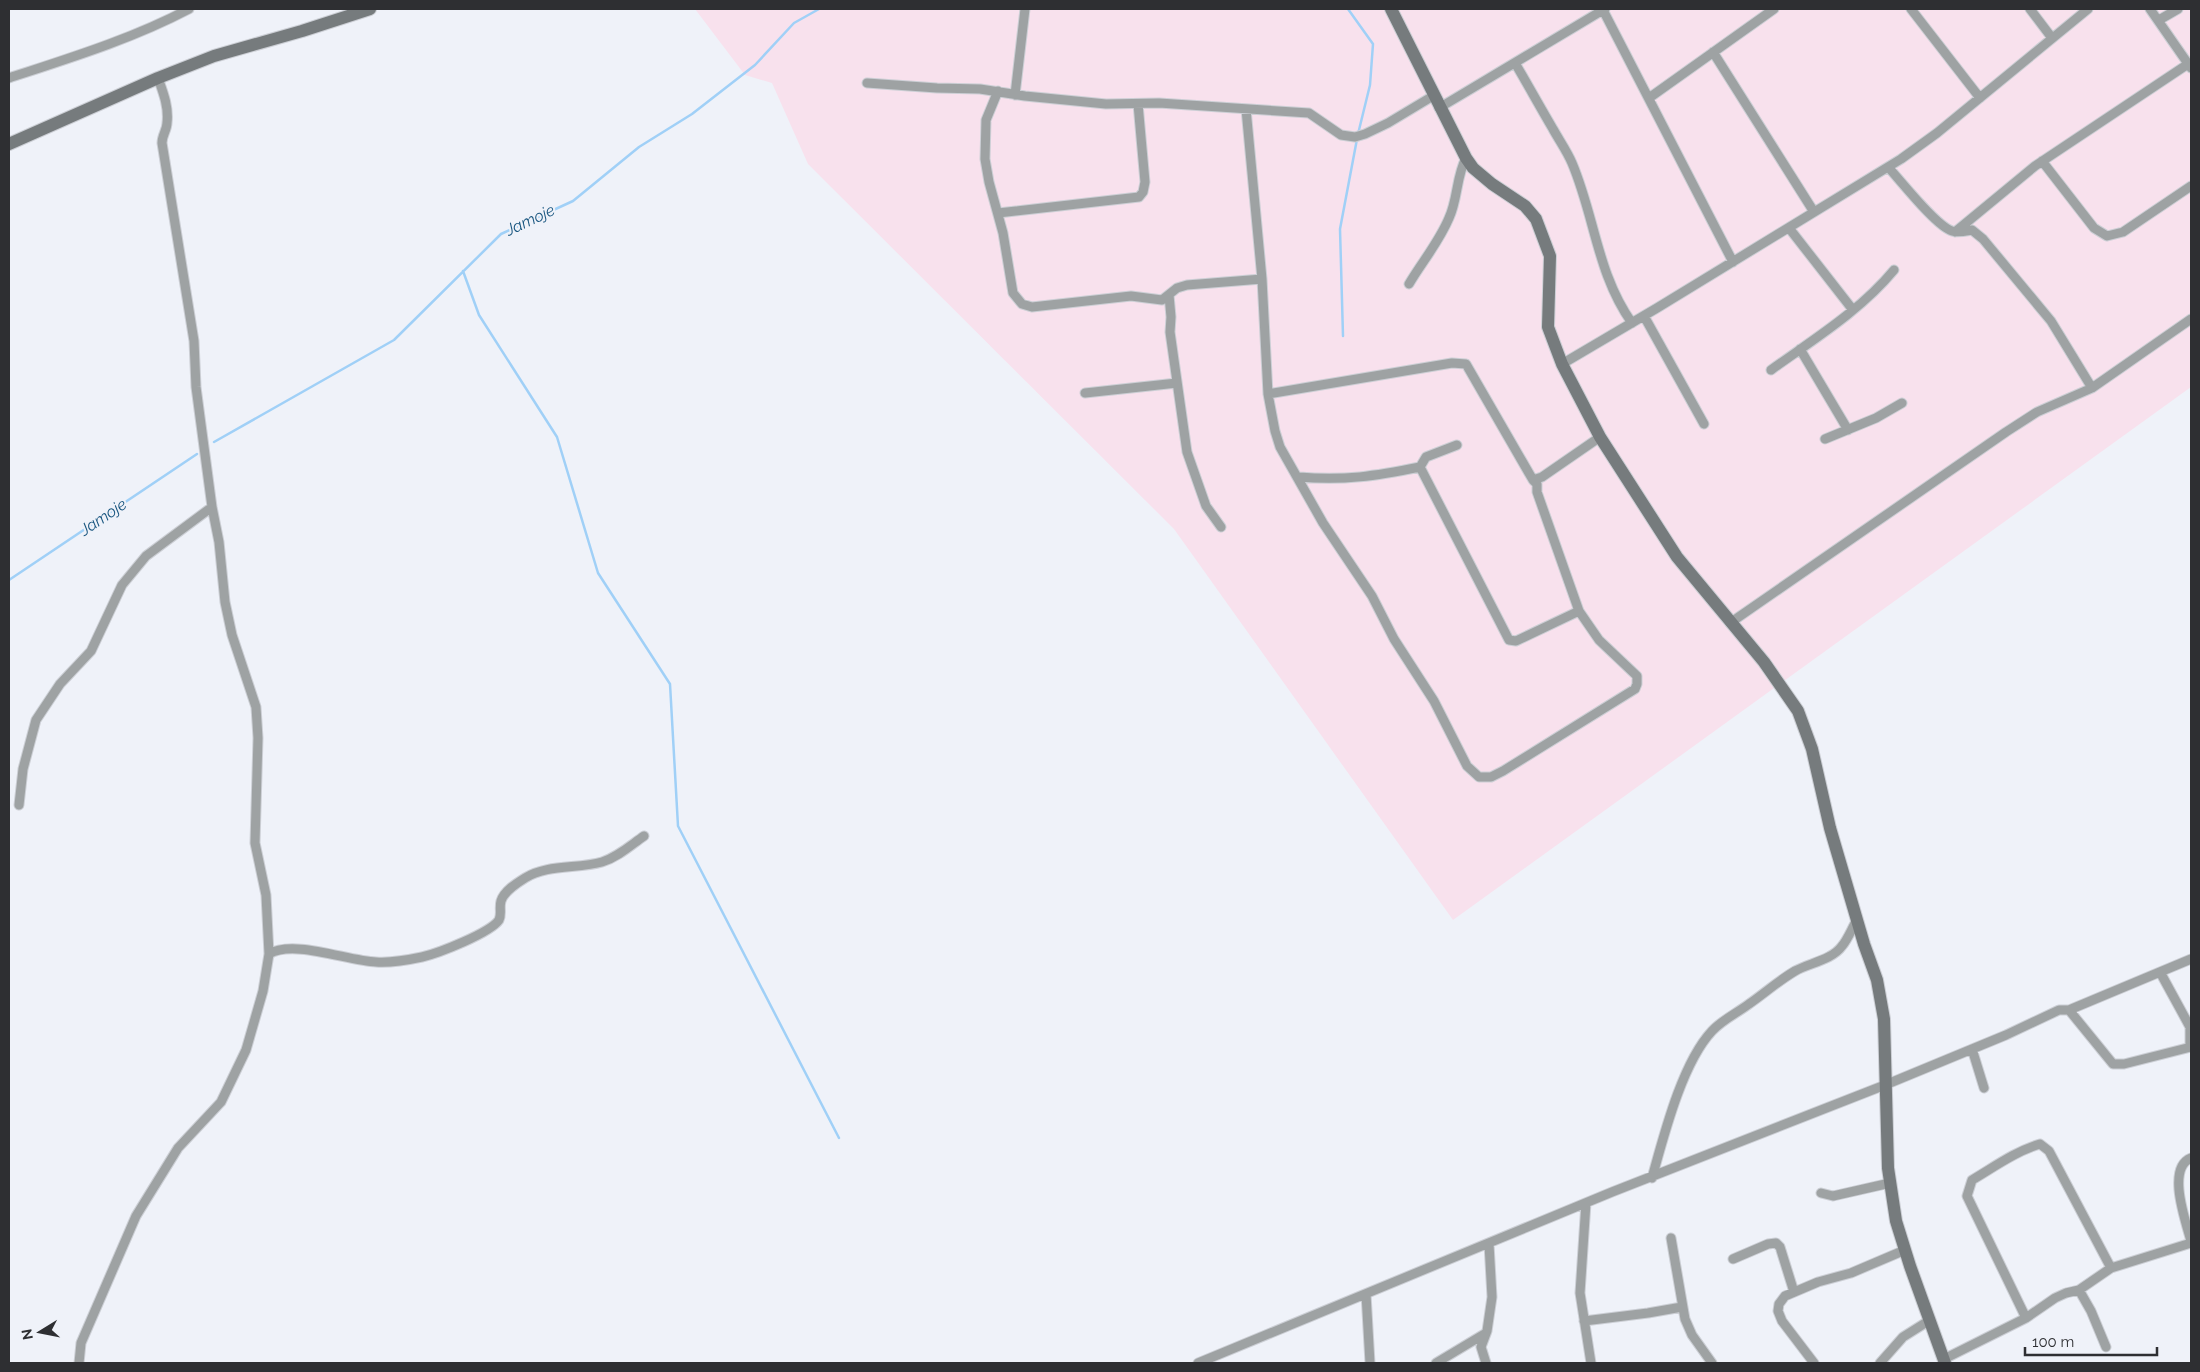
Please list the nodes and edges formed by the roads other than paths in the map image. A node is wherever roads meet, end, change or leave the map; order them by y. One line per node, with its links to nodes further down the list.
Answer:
1 (189, 9): 17 (street)
2 (370, 9): 18 (street)
3 (1025, 9): 21 (street)
4 (1391, 9): 22 (street)
5 (1604, 9): 15 (street); 23 (street)
6 (1774, 9): 14 (street)
7 (1911, 9): 24 (street)
8 (2030, 9): 13 (street)
9 (2088, 9): 13 (street)
10 (2150, 9): 12 (street)
11 (2178, 9): 12 (street)
12 (2159, 20): 16 (street)
13 (2052, 38): 24 (street)
14 (1713, 52): 23 (street); 33 (street)
15 (1515, 63): 26 (street); 45 (street)
16 (2190, 66): 30 (street)
17 (9, 78)
18 (158, 78): 28 (street); 62 (street)
19 (867, 83): 20 (street)
20 (998, 91): 21 (street); 34 (street)
21 (1015, 95): 25 (street)
22 (1433, 96): 26 (street); 27 (street)
23 (1649, 98): 37 (street)
24 (1980, 98): 31 (street)
25 (1138, 104): 27 (street); 34 (street)
26 (1440, 108): 29 (street)
27 (1246, 110): 39 (street)
28 (9, 144)
29 (1466, 158): 40 (street); 47 (street)
30 (2042, 161): 32 (street); 36 (street)
31 (1888, 167): 33 (street); 36 (street)
32 (2191, 186)
33 (1814, 212): 35 (street)
34 (998, 213): 41 (street)
35 (1789, 228): 37 (street); 42 (street)
36 (1954, 232): 50 (street)
37 (1733, 262): 43 (street)
38 (1894, 270): 42 (street)
39 (1262, 279): 41 (street); 52 (street)
40 (1409, 284)
41 (1169, 295): 49 (street)
42 (1853, 310): 46 (street)
43 (1644, 316): 45 (street); 54 (street)
44 (2191, 319): 50 (street)
45 (1632, 323): 47 (street)
46 (1800, 349): 48 (street); 55 (street)
47 (1562, 364): 56 (street)
48 (1771, 370)
49 (1177, 383): 51 (street); 63 (street)
50 (2092, 388): 65 (street)
51 (1084, 393)
52 (1268, 394): 60 (street); 61 (street)
53 (1902, 403): 55 (street)
54 (1704, 424)
55 (1848, 430): 57 (street)
56 (1600, 438): 61 (street); 65 (street)
57 (1825, 440)
58 (1457, 445): 59 (street)
59 (1420, 467): 60 (street); 64 (street)
60 (1299, 477): 64 (street)
61 (1533, 480): 64 (street)
62 (212, 507): 66 (street); 69 (street)
63 (1220, 527)
64 (1579, 611)
65 (1730, 623): 68 (street)
66 (19, 805)
67 (644, 836): 69 (street)
68 (1857, 920): 75 (street); 78 (street)
69 (269, 954): 101 (street)
70 (2191, 959): 71 (street)
71 (2160, 972): 72 (street); 73 (street)
72 (2069, 1010): 73 (street); 74 (street)
73 (2191, 1047)
74 (1972, 1048): 75 (street); 76 (street)
75 (1885, 1085): 78 (street); 79 (street)
76 (1984, 1088)
77 (2191, 1158): 83 (street)
78 (1652, 1178): 81 (street)
79 (1890, 1183): 80 (street); 85 (street)
80 (1820, 1194)
81 (1586, 1203): 84 (street); 94 (street)
82 (1672, 1238): 91 (street)
83 (2191, 1242): 87 (street)
84 (1489, 1244): 90 (street); 95 (street)
85 (1905, 1250): 89 (street); 93 (street)
86 (1733, 1259): 89 (street)
87 (2110, 1268): 88 (street); 92 (street)
88 (2079, 1290): 92 (street); 98 (street)
89 (1794, 1292): 108 (street)
90 (1366, 1294): 99 (street); 103 (street)
91 (1682, 1306): 94 (street); 107 (street)
92 (2026, 1318): 100 (street)
93 (1930, 1320): 100 (street); 109 (street)
94 (1584, 1321): 106 (street)
95 (1486, 1333): 96 (street); 97 (street)
96 (1470, 1341): 97 (street); 104 (street)
97 (1481, 1347): 105 (street)
98 (2106, 1347)
99 (1214, 1360): 102 (street)
100 (1944, 1361)
101 (79, 1363)
102 (1198, 1363)
103 (1370, 1363)
104 (1436, 1363)
105 (1486, 1363)
106 (1591, 1363)
107 (1712, 1363)
108 (1814, 1363)
109 (1880, 1363)

